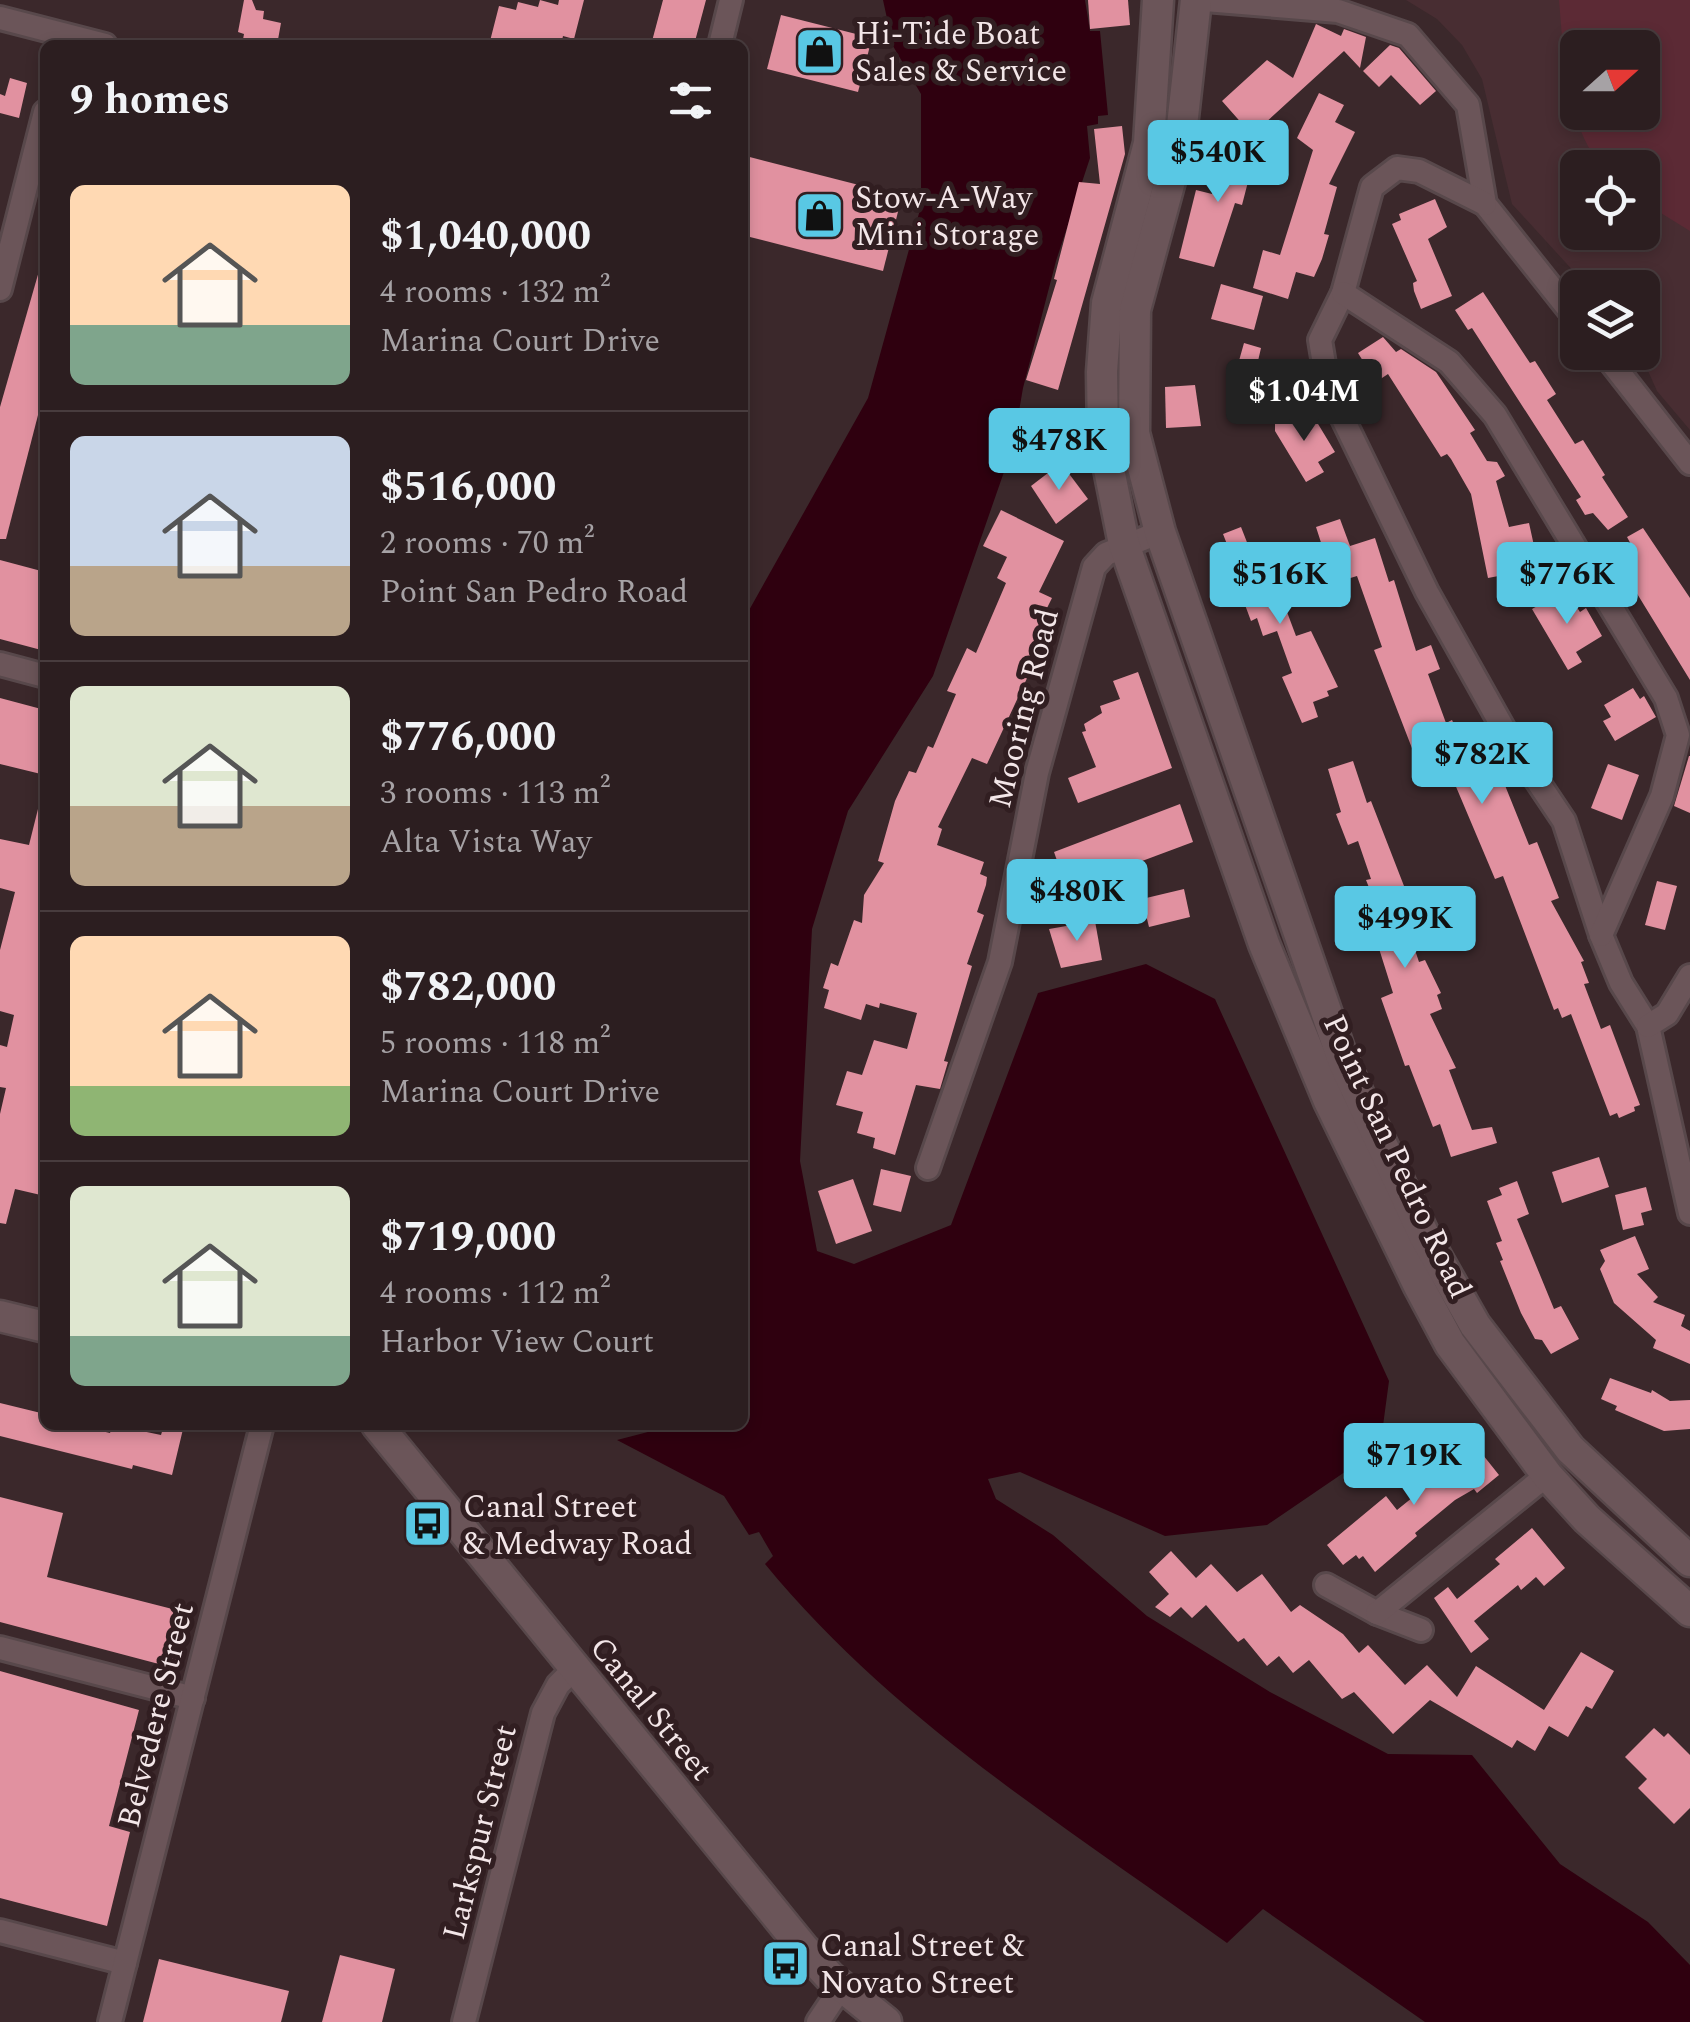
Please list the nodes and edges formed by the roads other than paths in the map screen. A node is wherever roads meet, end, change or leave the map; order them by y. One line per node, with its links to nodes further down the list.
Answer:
1 (731, 0): 7 (street)
2 (1158, 0): 16 (main road, Point San Pedro Road)
3 (1196, 0): 15 (main road, Point San Pedro Road)
4 (1205, 0): 9 (street)
5 (0, 18): 6 (street)
6 (64, 40)
7 (721, 40)
8 (40, 132): 10 (street)
9 (1485, 204): 11 (street); 12 (street)
10 (0, 288)
11 (1343, 292): 19 (street); 19 (street)
12 (1560, 298)
13 (1617, 370): 14 (street)
14 (1690, 463)
15 (1160, 532): 16 (street, Mooring Road); 29 (main road, Point San Pedro Road)
16 (1124, 544): 22 (street, Mooring Road); 28 (main road, Point San Pedro Road)
17 (0, 664): 18 (street)
18 (40, 675)
19 (1601, 935): 21 (street)
20 (1690, 976): 21 (street)
21 (1648, 1026): 23 (street)
22 (928, 1168)
23 (1690, 1213)
24 (0, 1316): 25 (main road)
25 (40, 1326)
26 (261, 1430): 37 (street, Belvedere Street)
27 (381, 1430): 36 (main road, Canal Street)
28 (1547, 1474): 30 (main road, Point San Pedro Road); 33 (street)
29 (1687, 1553): 30 (street)
30 (1659, 1582): 32 (main road, Point San Pedro Road)
31 (1326, 1585): 33 (street)
32 (1690, 1611)
33 (1377, 1612): 34 (street)
34 (1420, 1630)
35 (0, 1648): 37 (street)
36 (575, 1668): 40 (main road, Canal Street); 42 (street, Larkspur Street)
37 (192, 1698): 39 (street, Belvedere Street)
38 (0, 1931): 39 (street)
39 (125, 1963): 41 (street, Belvedere Street)
40 (842, 1986): 43 (street); 44 (main road, Canal Street)
41 (110, 2022)
42 (464, 2022)
43 (818, 2022)
44 (886, 2022)

